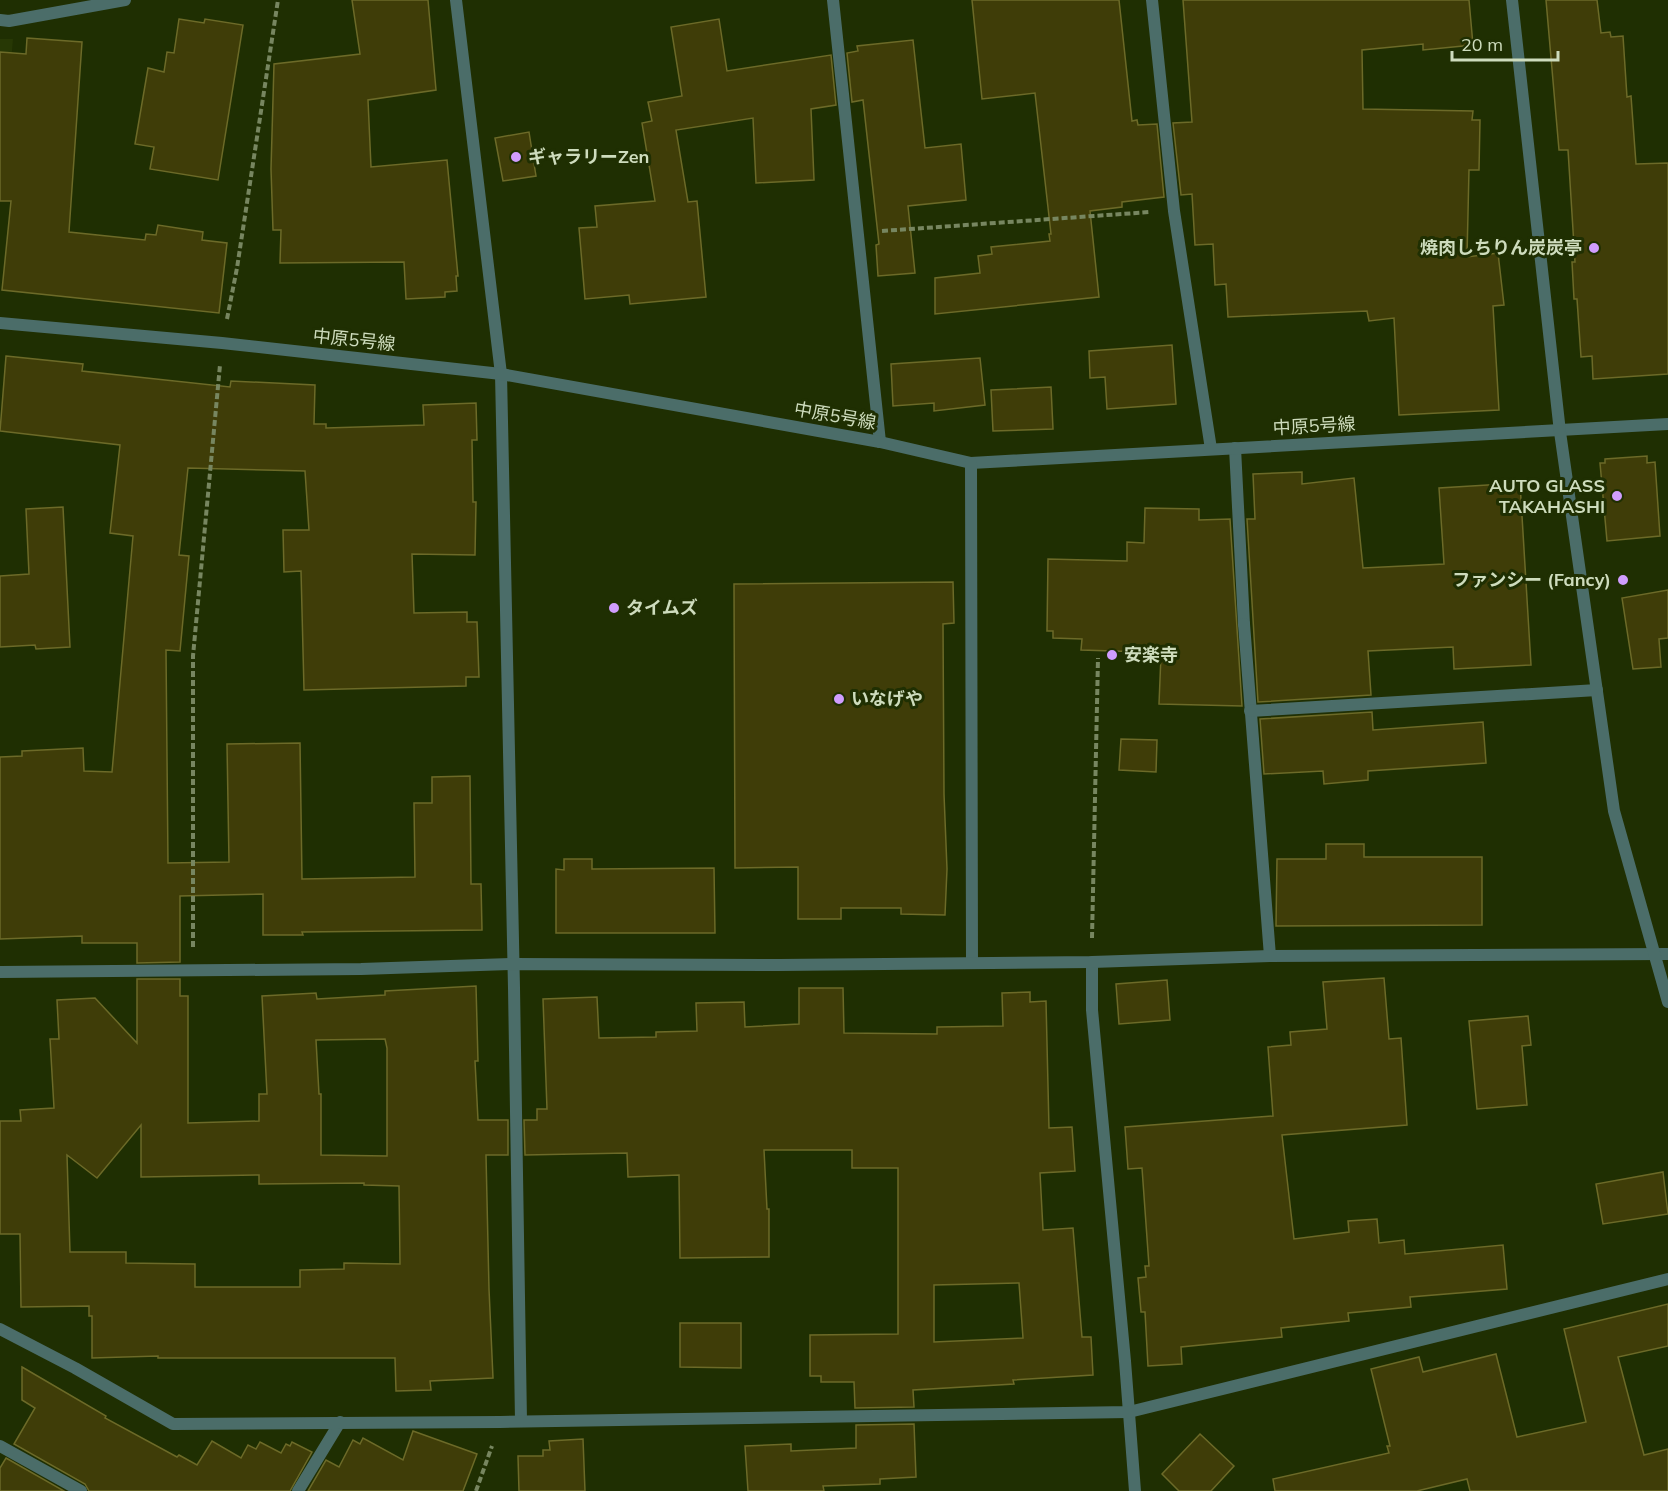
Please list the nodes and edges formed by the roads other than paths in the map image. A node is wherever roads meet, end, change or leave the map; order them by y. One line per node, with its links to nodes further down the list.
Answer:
1 (125, 0): 6 (street)
2 (456, 0): 8 (street)
3 (833, 0): 11 (street)
4 (1152, 0): 13 (street)
5 (1512, 0): 10 (street)
6 (0, 20)
7 (0, 323): 8 (street, 中原5号線)
8 (501, 374): 11 (street, 中原5号線); 22 (street)
9 (1668, 424): 10 (street, 中原5号線)
10 (1560, 432): 12 (street, 中原5号線); 15 (street)
11 (880, 442): 14 (street, 中原5号線)
12 (1235, 448): 13 (street, 中原5号線); 16 (street)
13 (1211, 449): 14 (street, 中原5号線)
14 (972, 463): 20 (street)
15 (1597, 690): 16 (street); 17 (street)
16 (1250, 711): 19 (street)
17 (1655, 954): 18 (street); 19 (street); 24 (street)
18 (1668, 954)
19 (1270, 956): 21 (street)
20 (972, 962): 21 (street); 22 (street)
21 (1092, 962): 27 (street)
22 (513, 964): 23 (street); 28 (street)
23 (0, 972)
24 (1668, 1002)
25 (1668, 1280): 27 (street)
26 (0, 1329): 29 (street)
27 (1129, 1412): 28 (street); 33 (street)
28 (521, 1421): 29 (street)
29 (340, 1422): 32 (street)
30 (0, 1446): 31 (street)
31 (81, 1491)
32 (298, 1491)
33 (1135, 1491)

